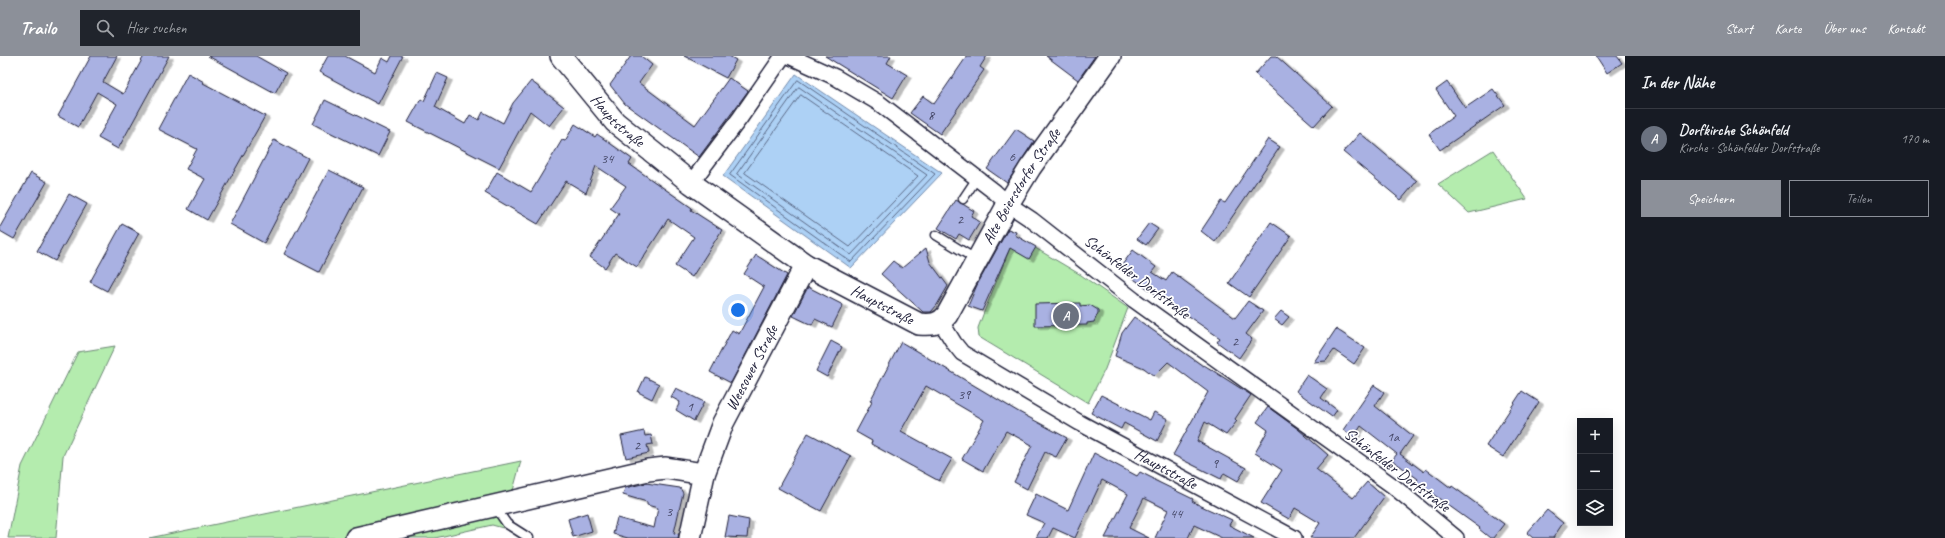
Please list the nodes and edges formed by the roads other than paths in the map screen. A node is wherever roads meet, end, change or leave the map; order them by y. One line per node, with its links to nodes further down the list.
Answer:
1 (561, 56): 6 (main road, Hauptstraße)
2 (783, 56): 6 (street)
3 (789, 56): 5 (street, Schönfelder Dorfstraße)
4 (1110, 56): 8 (main road, Alte Beiersdorfer Straße)
5 (977, 178): 7 (lane); 8 (street, Schönfelder Dorfstraße)
6 (691, 182): 11 (main road, Hauptstraße)
7 (963, 199)
8 (1008, 204): 10 (main road, Alte Beiersdorfer Straße); 19 (street, Schönfelder Dorfstraße)
9 (936, 235): 10 (lane)
10 (977, 260): 12 (main road, Alte Beiersdorfer Straße)
11 (806, 265): 12 (main road, Hauptstraße); 13 (main road, Weesower Straße)
12 (941, 322): 18 (street, Hauptstraße)
13 (704, 474): 14 (main road); 17 (main road, Weesower Straße)
14 (494, 506): 15 (main road); 16 (lane)
15 (356, 538)
16 (529, 538)
17 (690, 538)
18 (1294, 538)
19 (1456, 538)

